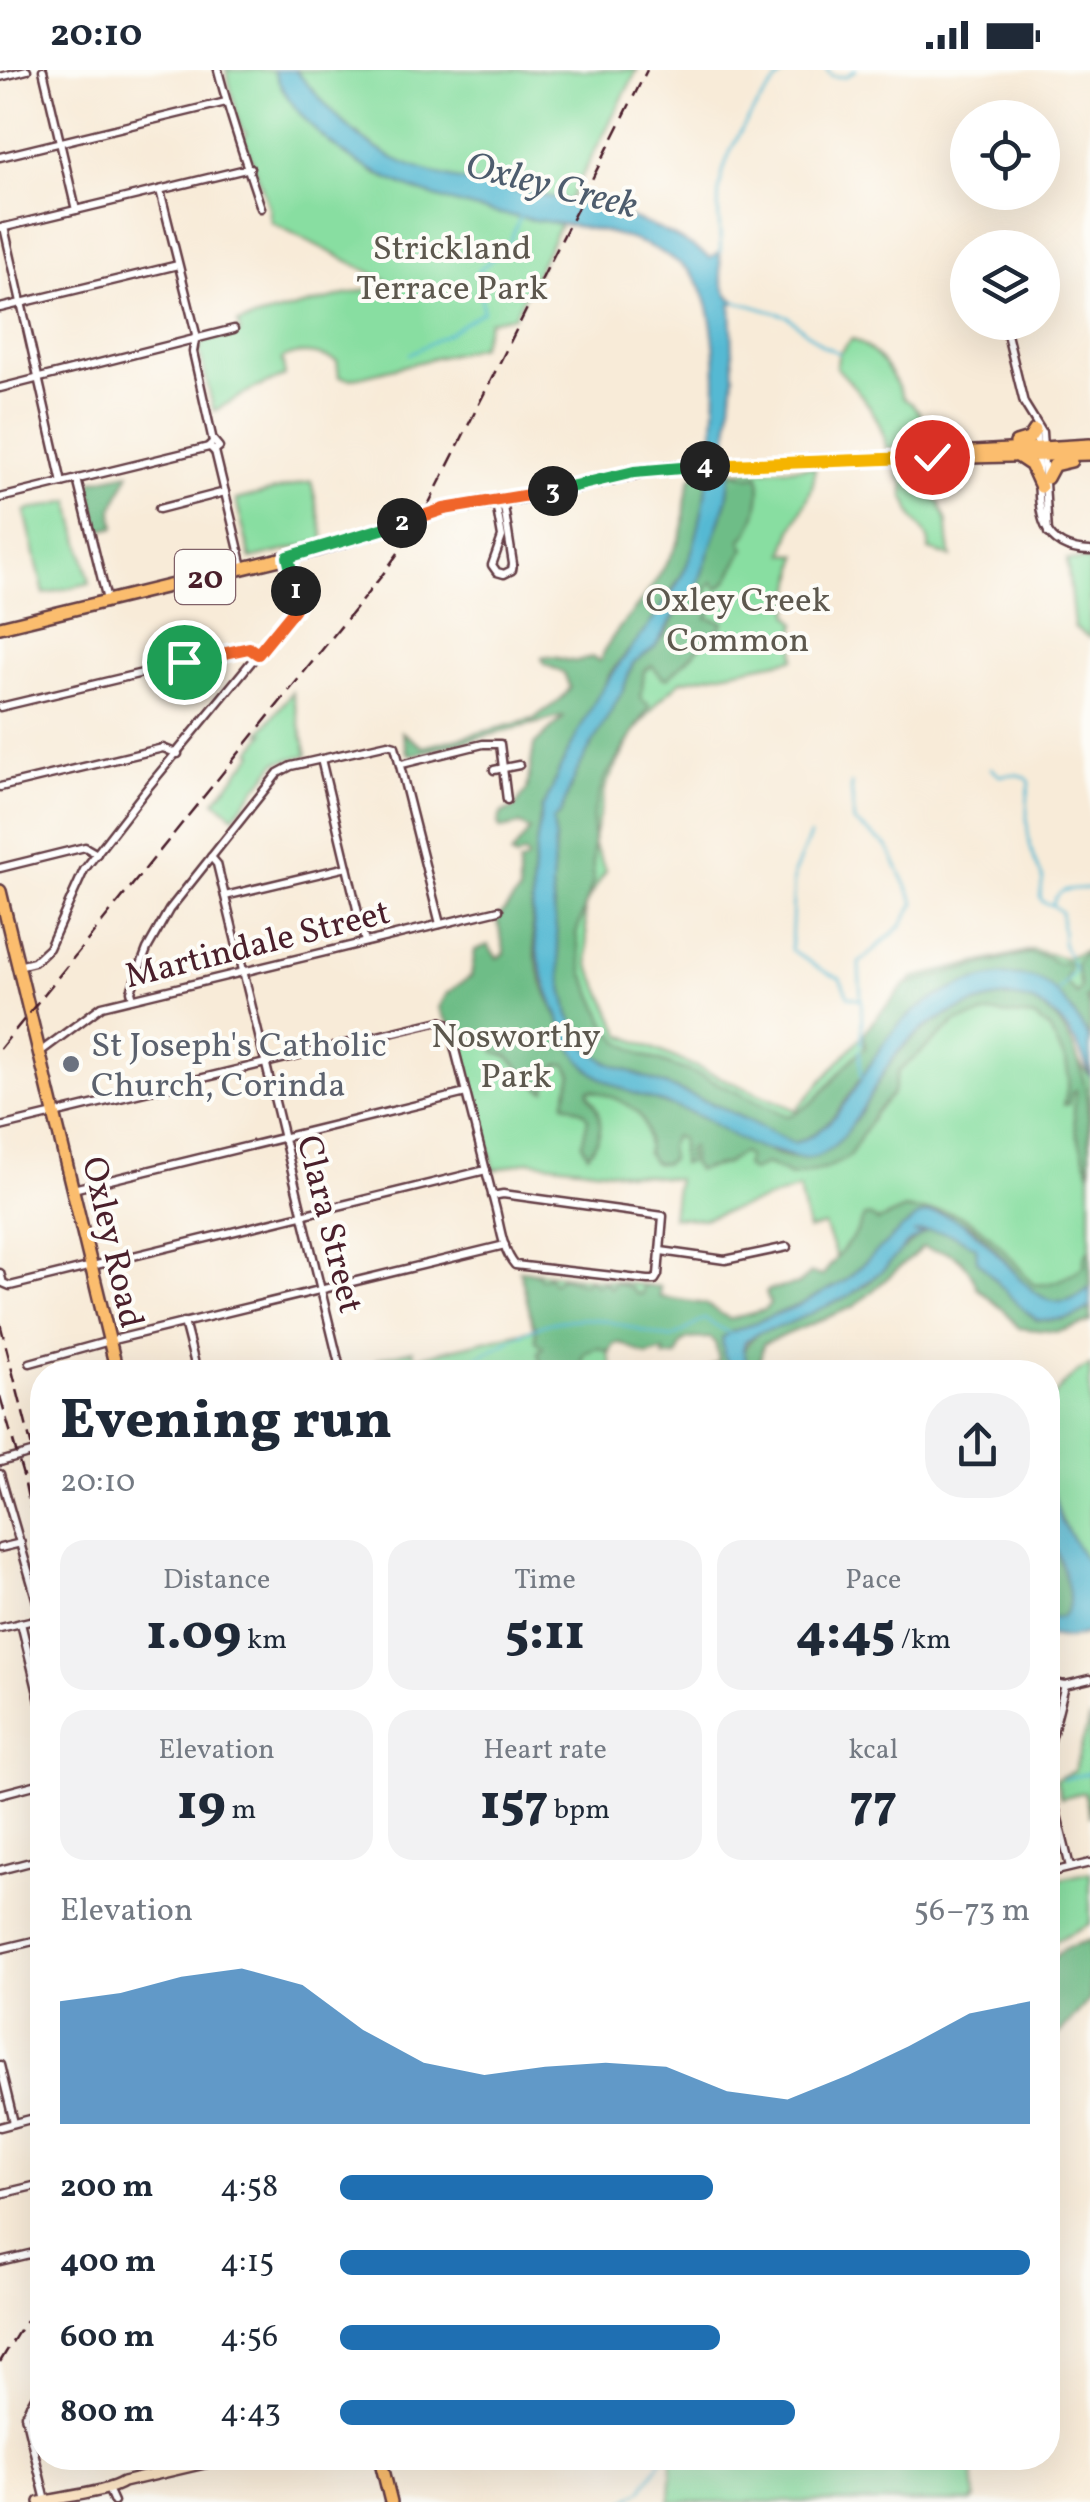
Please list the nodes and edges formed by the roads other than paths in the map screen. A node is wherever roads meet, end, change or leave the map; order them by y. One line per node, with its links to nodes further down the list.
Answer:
1 (27, 70): 4 (street)
2 (43, 70): 6 (street)
3 (218, 70): 5 (street)
4 (0, 77)
5 (226, 102): 6 (street); 8 (street)
6 (60, 142): 7 (street); 11 (street)
7 (0, 157)
8 (250, 168): 9 (street); 10 (street)
9 (160, 190): 11 (street); 13 (street)
10 (261, 208)
11 (76, 210): 12 (street)
12 (2, 228): 14 (street)
13 (178, 265): 14 (street); 18 (street)
14 (22, 303): 15 (street); 19 (street)
15 (0, 308)
16 (234, 329): 18 (street)
17 (1008, 340): 21 (street)
18 (194, 341): 19 (street); 22 (street)
19 (39, 379): 20 (street); 30 (street)
20 (0, 388)
21 (1036, 424): 24 (main road); 25 (main road)
22 (212, 446): 29 (street); 32 (street)
23 (1090, 446): 25 (main road, 20)
24 (1003, 449): 25 (main road, 20); 26 (main road, 20)
25 (1045, 451): 27 (main road, 20); 28 (main road, 20); 31 (street)
26 (938, 457): 28 (main road, 20); 34 (main road, 20)
27 (1090, 457): 31 (main road)
28 (1020, 458): 31 (main road)
29 (78, 479): 30 (street); 39 (street)
30 (62, 483): 33 (street)
31 (1044, 483): 36 (street)
32 (225, 492): 35 (street); 38 (street)
33 (0, 498)
34 (500, 504): 34 (street); 37 (main road, 20, bridge)
35 (160, 509)
36 (1090, 551)
37 (288, 557): 38 (main road, 20); 41 (street)
38 (243, 568): 39 (main road, 20)
39 (107, 601): 40 (main road, 20)
40 (0, 627)
41 (258, 654): 42 (street); 43 (street)
42 (0, 707)
43 (178, 754): 49 (street); 51 (street)
44 (320, 759): 45 (street); 52 (street); 53 (street)
45 (402, 764): 47 (street); 58 (street)
46 (518, 765): 47 (street)
47 (504, 768): 48 (street); 50 (street)
48 (494, 770)
49 (0, 787)
50 (507, 800)
51 (97, 854): 54 (street); 60 (street)
52 (211, 857): 56 (street, Clara Street); 62 (street)
53 (347, 867): 56 (street); 59 (street)
54 (0, 868)
55 (0, 891): 60 (main road, Oxley Road)
56 (225, 896): 61 (street, Clara Street)
57 (499, 910): 58 (street, Martindale Street)
58 (440, 924): 59 (street, Martindale Street)
59 (365, 942): 61 (street, Martindale Street)
60 (18, 966): 63 (main road, Oxley Road)
61 (244, 972): 62 (street, Martindale Street); 64 (street, Clara Street)
62 (132, 998): 63 (street, Martindale Street)
63 (40, 1052): 66 (main road, Oxley Road)
64 (266, 1062): 65 (street); 66 (street); 68 (street, Clara Street)
65 (466, 1094): 68 (street); 69 (street)
66 (55, 1114): 67 (street); 70 (main road, Oxley Road)
67 (0, 1127)
68 (284, 1136): 70 (street); 72 (street, Clara Street)
69 (486, 1170): 71 (street); 72 (street)
70 (72, 1189): 76 (main road, Oxley Road)
71 (492, 1196): 73 (street); 75 (street)
72 (303, 1213): 76 (street); 78 (street, Clara Street)
73 (505, 1245): 75 (street); 78 (street)
74 (786, 1247): 75 (street)
75 (660, 1251)
76 (90, 1266): 77 (street); 80 (main road, Oxley Road)
77 (0, 1273)
78 (321, 1289): 79 (street); 84 (street, Clara Street)
79 (184, 1322): 80 (street); 83 (street)
80 (109, 1342): 81 (street); 82 (main road, Oxley Road)
81 (41, 1360)
82 (114, 1360)
83 (194, 1360)
84 (337, 1360)
85 (30, 1453): 86 (street)
86 (0, 1462)
87 (0, 1474): 88 (street)
88 (21, 1543): 89 (street); 90 (street)
89 (0, 1548)
90 (30, 1575)
91 (30, 1620): 92 (street)
92 (21, 1623): 93 (street); 94 (street)
93 (0, 1628)
94 (30, 1660)
95 (1090, 1679): 97 (street)
96 (1060, 1684): 97 (street)
97 (1065, 1685): 98 (street)
98 (1060, 1705)
99 (30, 1786): 100 (street)
100 (0, 1794)
101 (1060, 1827): 104 (street)
102 (30, 1862): 105 (street)
103 (1090, 1862): 104 (street)
104 (1070, 1867): 106 (street)
105 (0, 1870)
106 (1060, 1870)
107 (30, 1941): 108 (street)
108 (0, 1949)
109 (0, 2064): 111 (street)
110 (30, 2119): 111 (street)
111 (14, 2123): 112 (street)
112 (0, 2127)
113 (30, 2187): 114 (street)
114 (0, 2194)
115 (30, 2254): 116 (street)
116 (0, 2261)
117 (30, 2405): 118 (street)
118 (30, 2437)
119 (37, 2470): 123 (street)
120 (174, 2470): 122 (street)
121 (383, 2470): 125 (main road)
122 (110, 2491): 123 (street); 124 (street)
123 (44, 2501)
124 (114, 2502)
125 (392, 2502)

